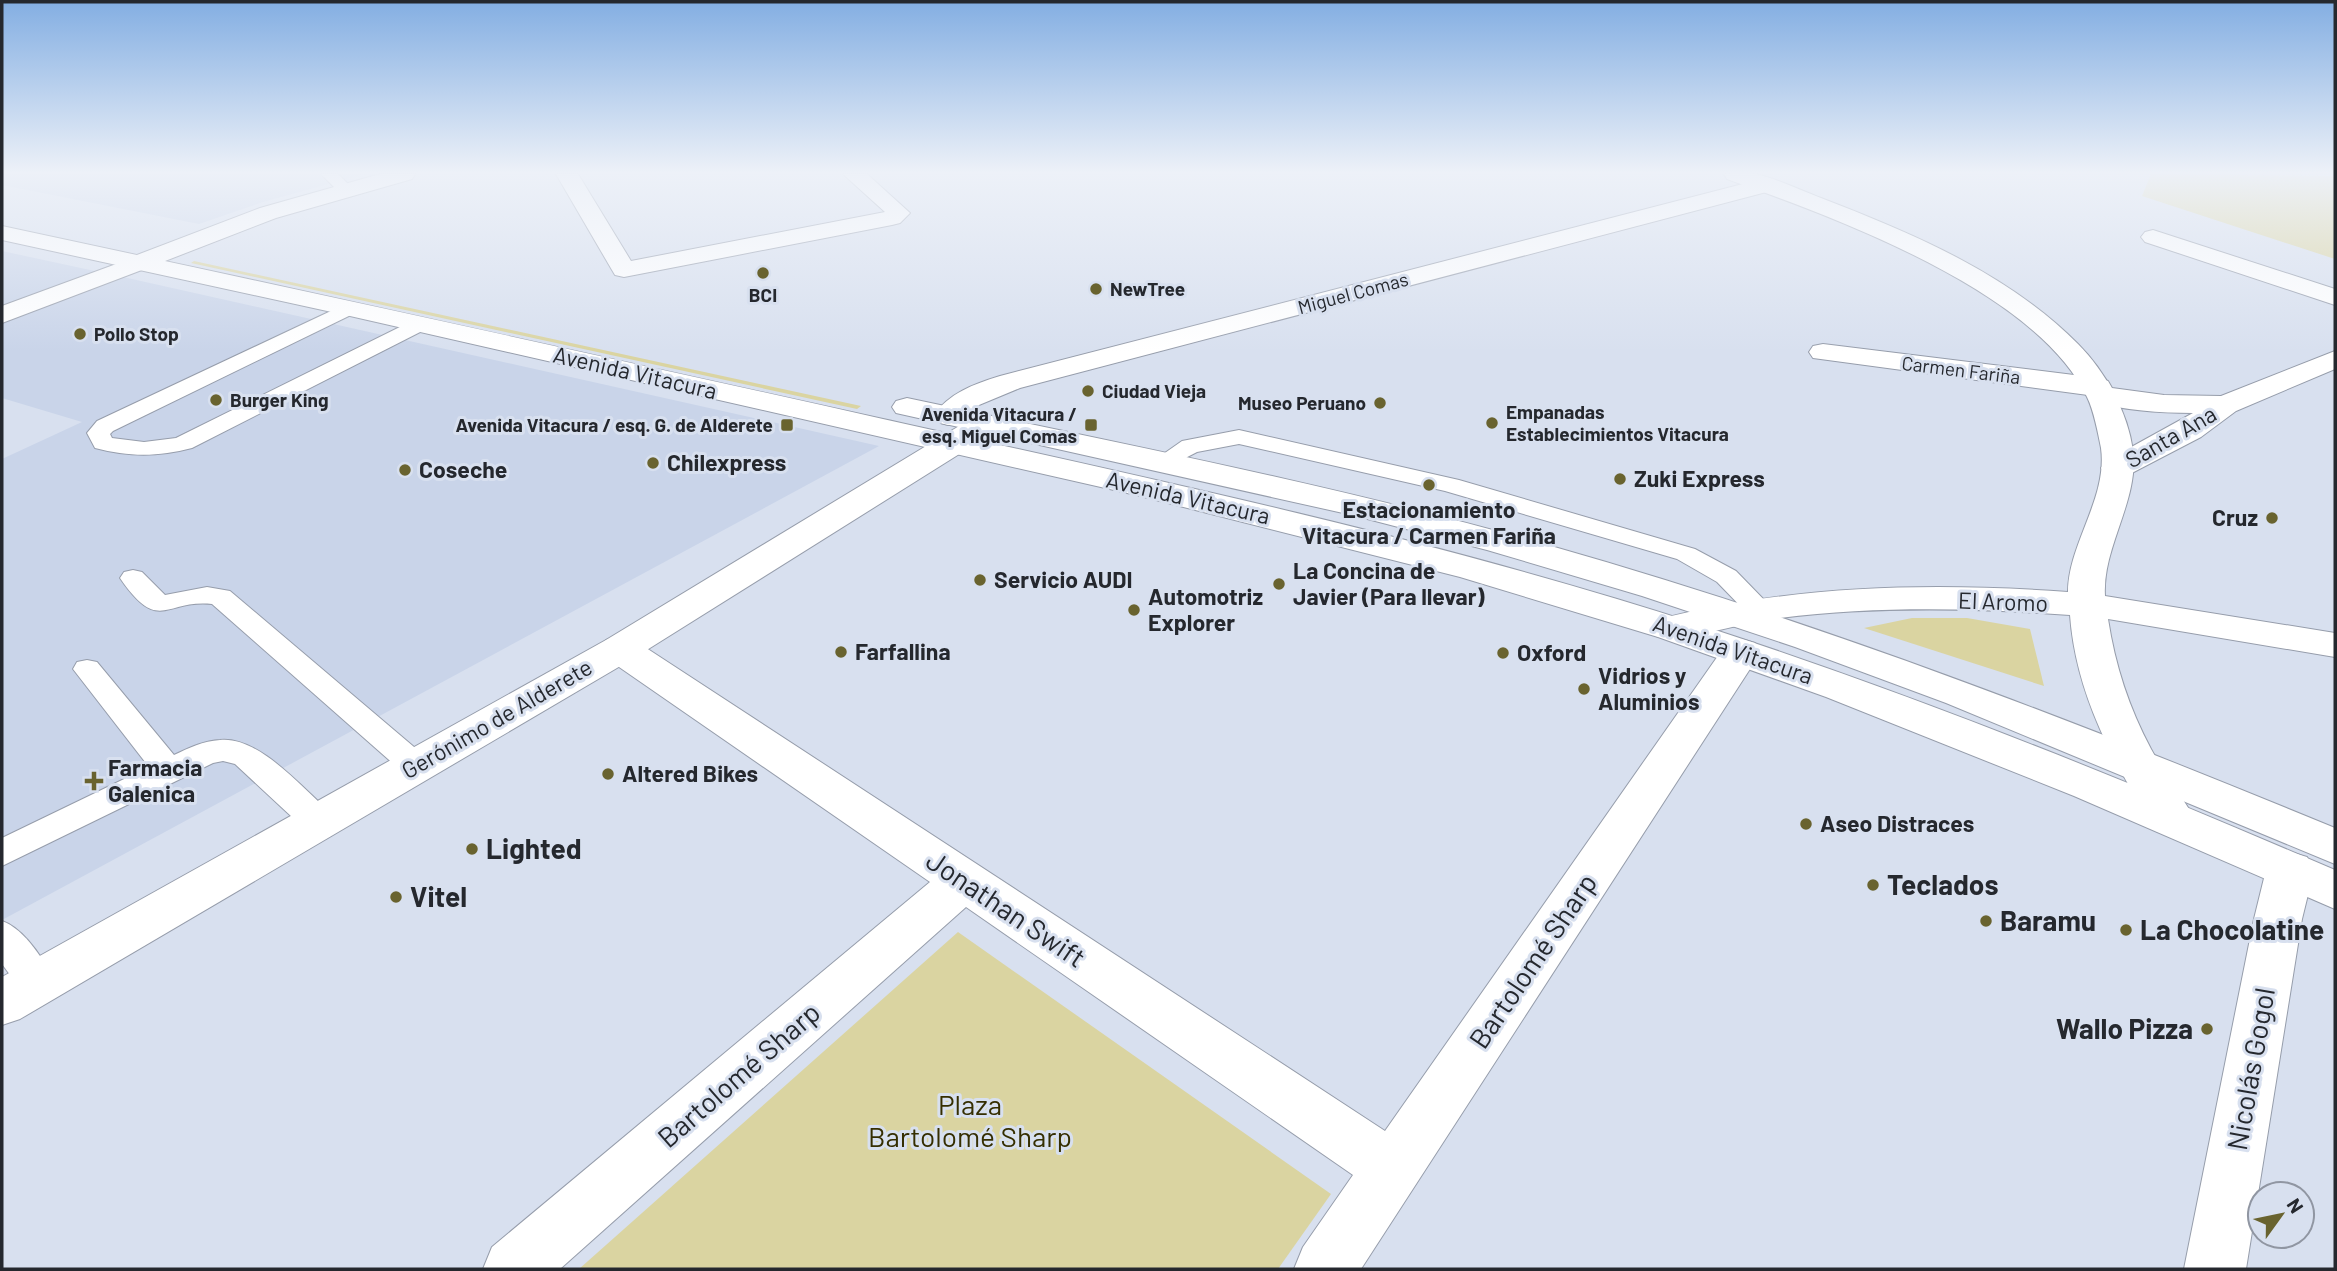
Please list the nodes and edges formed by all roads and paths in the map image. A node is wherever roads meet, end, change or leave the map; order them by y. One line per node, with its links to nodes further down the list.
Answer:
1 (3, 233): 10 (street, Avenida Vitacura)
2 (108, 233): 9 (street, Avenida Vitacura)
3 (216, 233): 9 (street)
4 (602, 233): 5 (street)
5 (813, 233)
6 (1581, 233): 20 (street, Miguel Comas)
7 (1888, 233): 17 (street)
8 (2153, 237): 11 (street)
9 (177, 248): 10 (street); 20 (street, Avenida Vitacura)
10 (138, 263): 12 (street, Avenida Vitacura); 13 (street)
11 (2335, 297)
12 (350, 308): 14 (street, Avenida Vitacura); 14 (lane)
13 (2, 315)
14 (421, 324): 20 (street, Avenida Vitacura)
15 (1823, 352): 17 (street, Carmen Fariña)
16 (2335, 359): 18 (street, Santa Ana)
17 (2100, 392): 18 (street, Santa Ana); 22 (street)
18 (2225, 405): 22 (street, Santa Ana)
19 (985, 424): 20 (street, Gerónimo de Alderete); 21 (street, Avenida Vitacura)
20 (950, 430): 25 (street, Avenida Vitacura); 27 (street, Gerónimo de Alderete)
21 (1164, 462): 25 (street, Avenida Vitacura); 25 (lane)
22 (2117, 468): 24 (street)
23 (133, 578): 30 (lane)
24 (2087, 606): 25 (street, El Aromo); 26 (street, El Aromo); 29 (street)
25 (1746, 625): 29 (street, Avenida Vitacura); 32 (street, Avenida Vitacura); 39 (street, Bartolomé Sharp)
26 (2335, 645)
27 (620, 649): 30 (street, Gerónimo de Alderete); 36 (street, Jonathan Swift)
28 (87, 669): 31 (lane)
29 (2135, 763): 32 (street); 35 (street, Avenida Vitacura)
30 (416, 766): 33 (street, Gerónimo de Alderete)
31 (169, 771): 33 (lane); 34 (lane)
32 (2172, 819): 35 (street, Avenida Vitacura)
33 (318, 821): 38 (street, Gerónimo de Alderete)
34 (2, 853)
35 (2320, 869): 42 (street, Nicolás Gogol)
36 (964, 881): 39 (street, Jonathan Swift); 40 (street, Bartolomé Sharp)
37 (2, 936): 38 (lane)
38 (19, 993)
39 (1393, 1168): 41 (street, Bartolomé Sharp)
40 (514, 1269)
41 (1325, 1269)
42 (2216, 1269)

